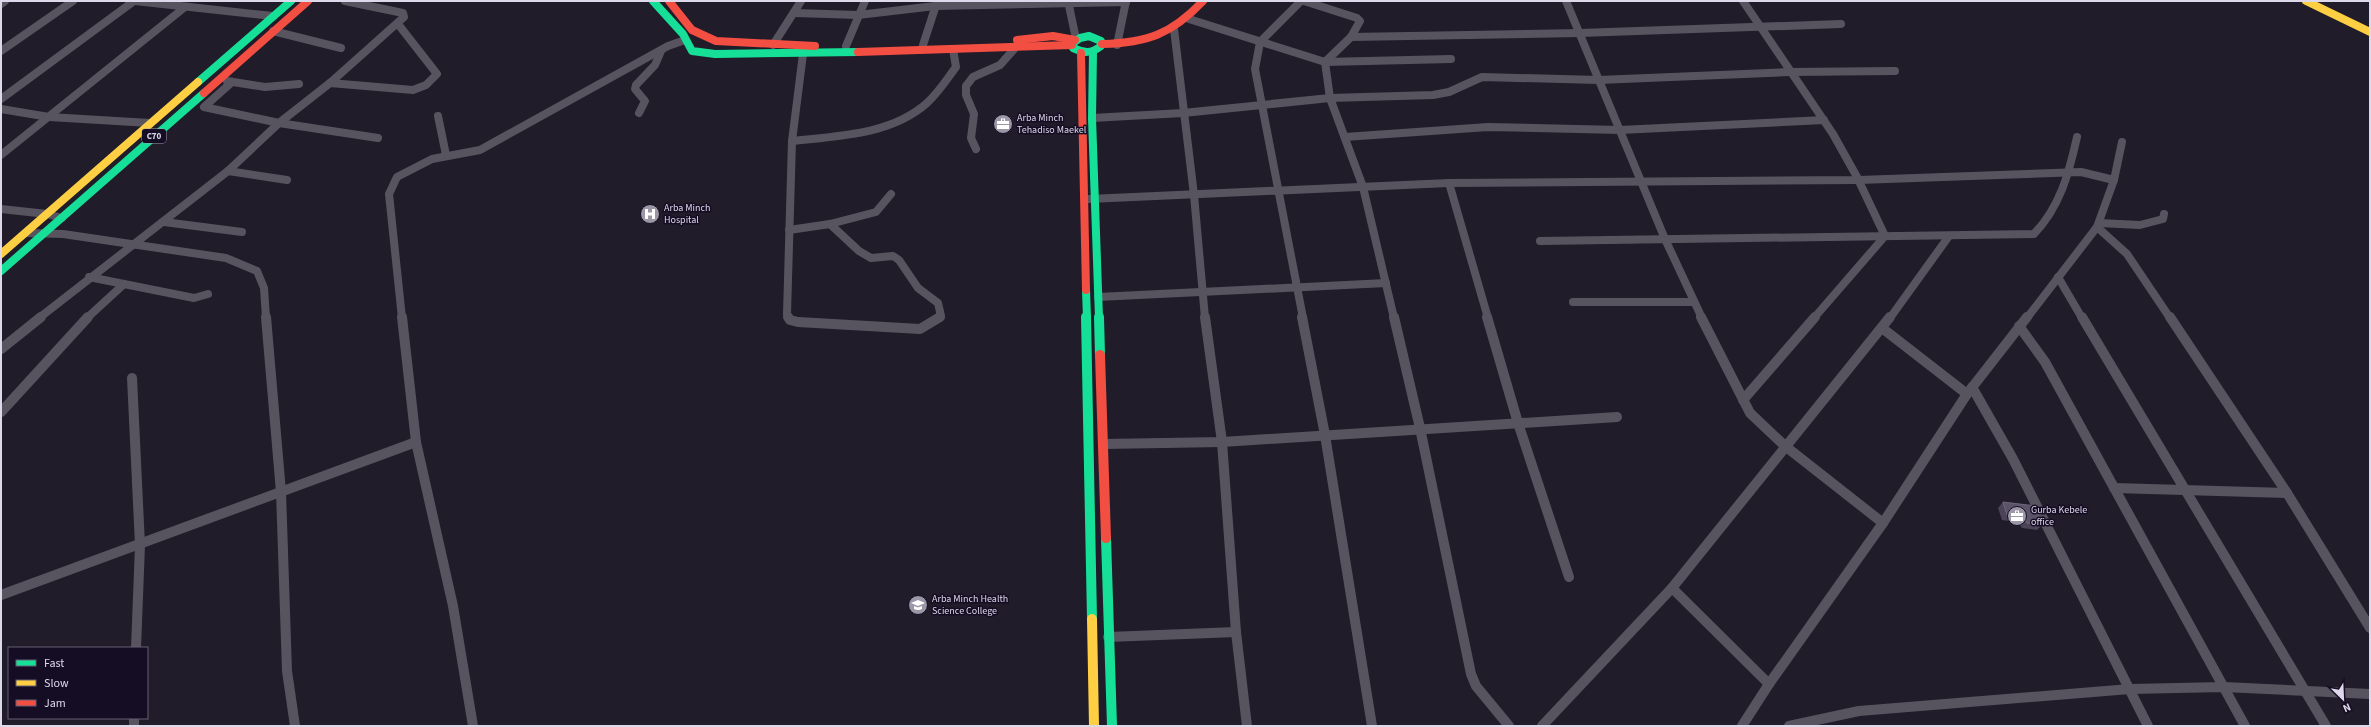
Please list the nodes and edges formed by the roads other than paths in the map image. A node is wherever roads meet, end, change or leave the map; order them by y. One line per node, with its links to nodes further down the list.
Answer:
1 (5, 1): 18 (street)
2 (73, 1): 45 (street)
3 (134, 1): 20 (street); 59 (street)
4 (291, 1): 23 (main road, C70)
5 (308, 1): 29 (main road, C70)
6 (345, 1): 25 (street)
7 (653, 1): 33 (main road)
8 (801, 1): 21 (street)
9 (865, 1): 22 (street)
10 (1203, 1): 24 (main road)
11 (1302, 1): 32 (street); 35 (street)
12 (1566, 1): 31 (street)
13 (1743, 1): 27 (street)
14 (2306, 1): 30 (main road)
15 (670, 2): 37 (main road)
16 (1068, 2): 17 (street); 19 (street); 34 (street)
17 (1126, 2): 39 (street)
18 (1, 4)
19 (936, 4): 22 (street); 38 (street)
20 (186, 7): 23 (street); 65 (street)
21 (795, 13): 22 (street); 37 (street)
22 (858, 15): 40 (street)
23 (273, 16): 68 (main road, C70)
24 (1189, 19): 28 (main road); 35 (street)
25 (398, 24): 56 (street); 56 (street)
26 (1841, 24): 27 (street)
27 (1758, 26): 31 (street); 52 (street)
28 (1174, 29): 39 (main road); 63 (street)
29 (273, 32): 42 (street); 53 (main road, C70)
30 (2370, 32)
31 (1580, 33): 32 (street); 54 (street)
32 (1351, 37): 50 (street)
33 (685, 40): 44 (main road); 46 (street)
34 (1074, 42): 36 (main road); 38 (main road); 41 (main road); 48 (main road)
35 (1260, 42): 50 (street); 60 (street)
36 (1102, 44): 39 (main road); 47 (main road)
37 (773, 45): 44 (main road)
38 (923, 45): 40 (main road)
39 (1117, 45)
40 (846, 46): 44 (main road)
41 (1016, 47): 43 (main road); 76 (street)
42 (341, 48)
43 (953, 49): 44 (main road); 74 (street)
44 (803, 50): 74 (street)
45 (1, 51)
46 (661, 51): 62 (street); 78 (street)
47 (1093, 52): 48 (main road); 66 (main road)
48 (1081, 53): 90 (main road)
49 (1451, 59): 50 (street)
50 (1325, 62): 58 (street)
51 (1895, 71): 52 (street)
52 (1789, 72): 54 (street); 67 (street)
53 (218, 80): 55 (street); 95 (main road, C70)
54 (1598, 80): 58 (street); 70 (street)
55 (232, 82): 57 (street); 69 (street)
56 (330, 83): 69 (street)
57 (299, 84)
58 (1330, 98): 60 (street); 71 (street)
59 (1, 99)
60 (1262, 105): 63 (street); 87 (street)
61 (1, 109): 65 (street)
62 (639, 113)
63 (1183, 113): 66 (street); 89 (street)
64 (438, 116): 78 (street)
65 (49, 117): 68 (street); 77 (street)
66 (1092, 118): 91 (main road)
67 (1824, 120): 70 (street); 83 (street)
68 (150, 123): 93 (main road, C70)
69 (279, 123): 73 (street); 79 (street)
70 (1620, 130): 71 (street); 82 (street)
71 (1345, 137): 86 (street)
72 (2077, 137): 80 (street)
73 (378, 138)
74 (792, 141): 99 (street)
75 (2122, 142): 84 (street)
76 (976, 149)
77 (1, 155)
78 (446, 155): 131 (street)
79 (228, 171): 81 (street); 96 (street)
80 (2070, 172): 83 (street); 84 (street); 104 (street)
81 (287, 180)
82 (1640, 180): 83 (street); 85 (street); 105 (street)
83 (1859, 180): 103 (street)
84 (2114, 180): 98 (street)
85 (1449, 183): 86 (street); 128 (street)
86 (1363, 187): 87 (street); 112 (street)
87 (1278, 191): 89 (street); 114 (street)
88 (891, 194): 97 (street)
89 (1194, 194): 91 (street); 115 (street)
90 (1082, 198): 91 (street); 155 (main road)
91 (1095, 199): 117 (main road)
92 (1, 210): 93 (street)
93 (47, 214): 95 (street); 101 (main road, C70)
94 (2164, 214): 98 (street)
95 (62, 218): 102 (main road, C70)
96 (164, 222): 100 (street); 107 (street)
97 (830, 224): 99 (street); 99 (street)
98 (2098, 225): 111 (street); 138 (street)
99 (789, 230)
100 (242, 232)
101 (27, 233): 102 (street); 108 (main road, C70)
102 (44, 233): 107 (street); 109 (main road, C70)
103 (1886, 236): 104 (street); 105 (street); 125 (street)
104 (1949, 236): 121 (street)
105 (1666, 239): 106 (street); 119 (street)
106 (1540, 241)
107 (132, 244): 110 (street); 137 (street)
108 (1, 254)
109 (1, 271)
110 (88, 277): 113 (street); 122 (street)
111 (2058, 277): 120 (street); 136 (street)
112 (1386, 283): 114 (street); 129 (street)
113 (124, 284): 116 (street); 126 (street)
114 (1297, 288): 115 (street); 130 (street)
115 (1202, 293): 117 (street); 132 (street)
116 (208, 294)
117 (1098, 297): 133 (main road)
118 (1573, 302): 119 (street)
119 (1694, 302): 125 (street)
120 (2019, 326): 124 (street); 135 (street)
121 (1882, 328): 124 (street); 134 (street)
122 (1, 349)
123 (132, 378): 140 (street)
124 (1970, 390): 139 (street); 150 (street)
125 (1743, 400): 134 (street)
126 (1, 412)
127 (1617, 418): 128 (street)
128 (1518, 423): 129 (street); 141 (street)
129 (1420, 428): 130 (street); 159 (street)
130 (1325, 435): 132 (street); 158 (street)
131 (416, 442): 137 (street); 154 (street)
132 (1222, 442): 133 (street); 145 (street)
133 (1104, 444): 146 (main road)
134 (1784, 446): 139 (street); 142 (street)
135 (2114, 488): 136 (street); 149 (street)
136 (2184, 489): 138 (street); 151 (street)
137 (280, 492): 140 (street); 153 (street)
138 (2287, 493): 144 (street)
139 (1883, 523): 148 (street)
140 (140, 545): 143 (street); 147 (street)
141 (1569, 578)
142 (1672, 588): 148 (street); 160 (street)
143 (1, 595)
144 (2370, 628)
145 (1236, 632): 146 (street); 157 (street)
146 (1108, 637): 156 (main road)
147 (136, 647)
148 (1769, 684): 161 (street)
149 (2224, 687): 150 (street); 151 (street); 164 (street)
150 (2130, 689): 162 (street); 163 (street)
151 (2304, 690): 152 (street); 165 (street)
152 (2370, 694)
153 (295, 726)
154 (473, 726)
155 (1094, 726)
156 (1112, 726)
157 (1247, 726)
158 (1372, 726)
159 (1509, 726)
160 (1542, 726)
161 (1742, 726)
162 (1789, 726)
163 (2148, 726)
164 (2245, 726)
165 (2326, 726)

